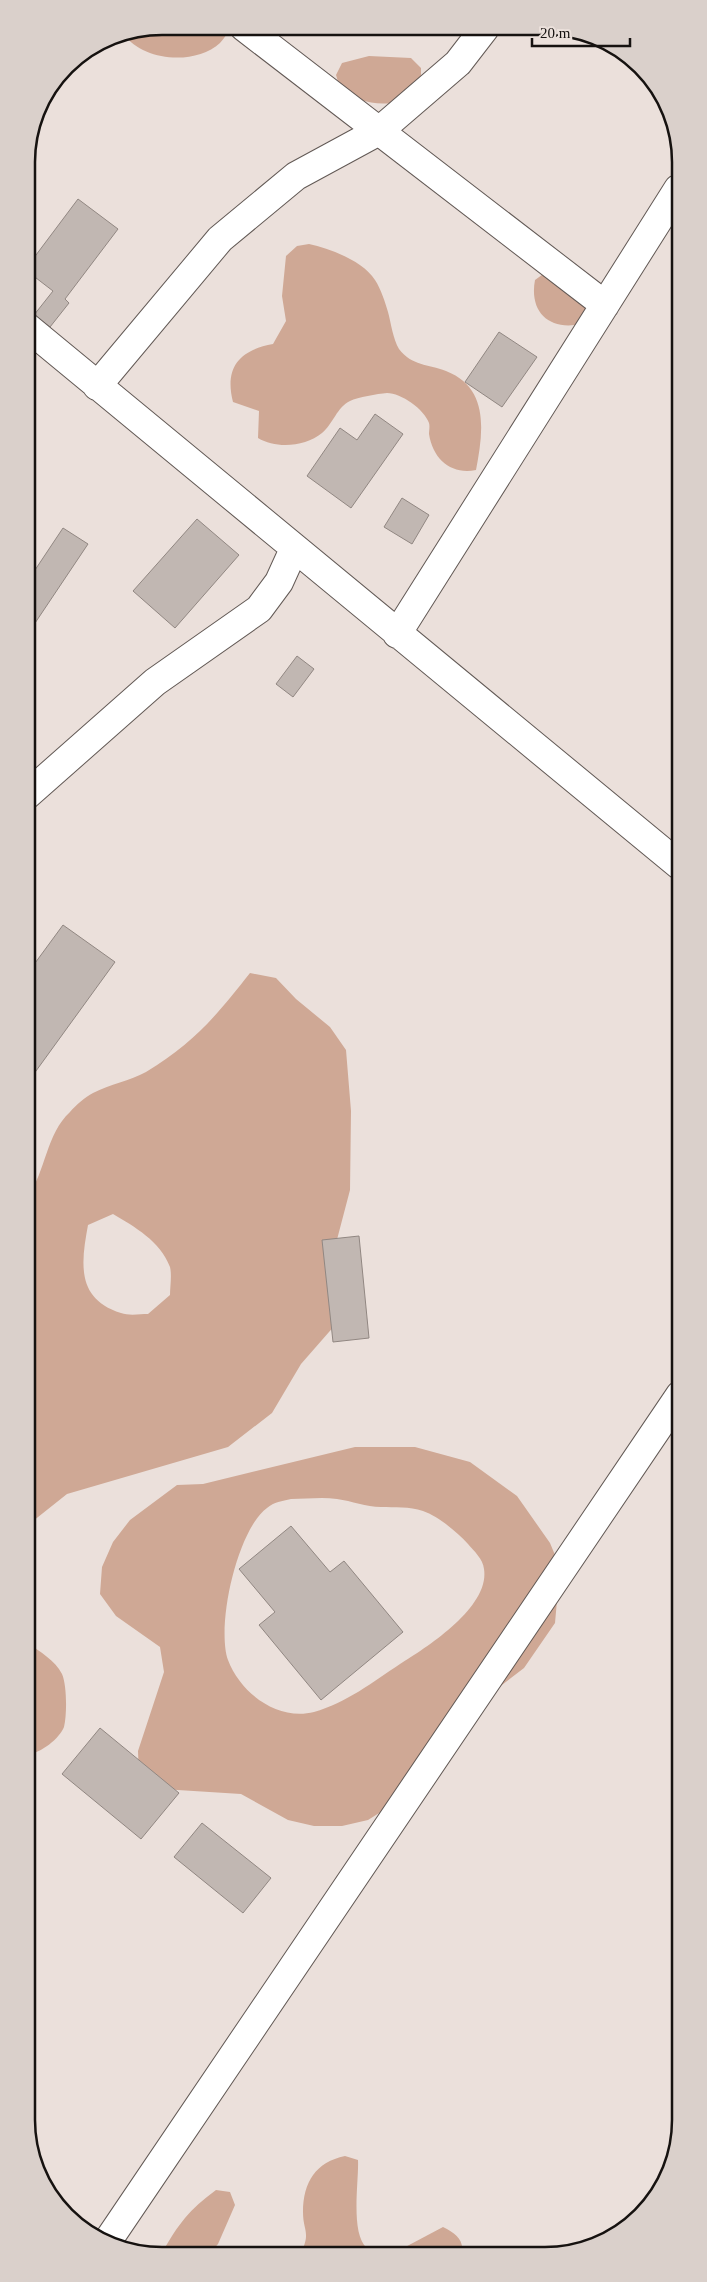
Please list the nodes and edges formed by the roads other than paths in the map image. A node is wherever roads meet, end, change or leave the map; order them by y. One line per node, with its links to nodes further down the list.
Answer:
1 (254, 35): 3 (street)
2 (480, 35): 3 (street)
3 (379, 131): 5 (street); 7 (street)
4 (672, 199): 5 (street)
5 (605, 305): 9 (street)
6 (35, 334): 7 (street)
7 (97, 386): 8 (street)
8 (294, 549): 9 (street); 10 (street)
9 (397, 634): 11 (street)
10 (35, 788)
11 (672, 859)
12 (672, 1407): 13 (street)
13 (111, 2236)

